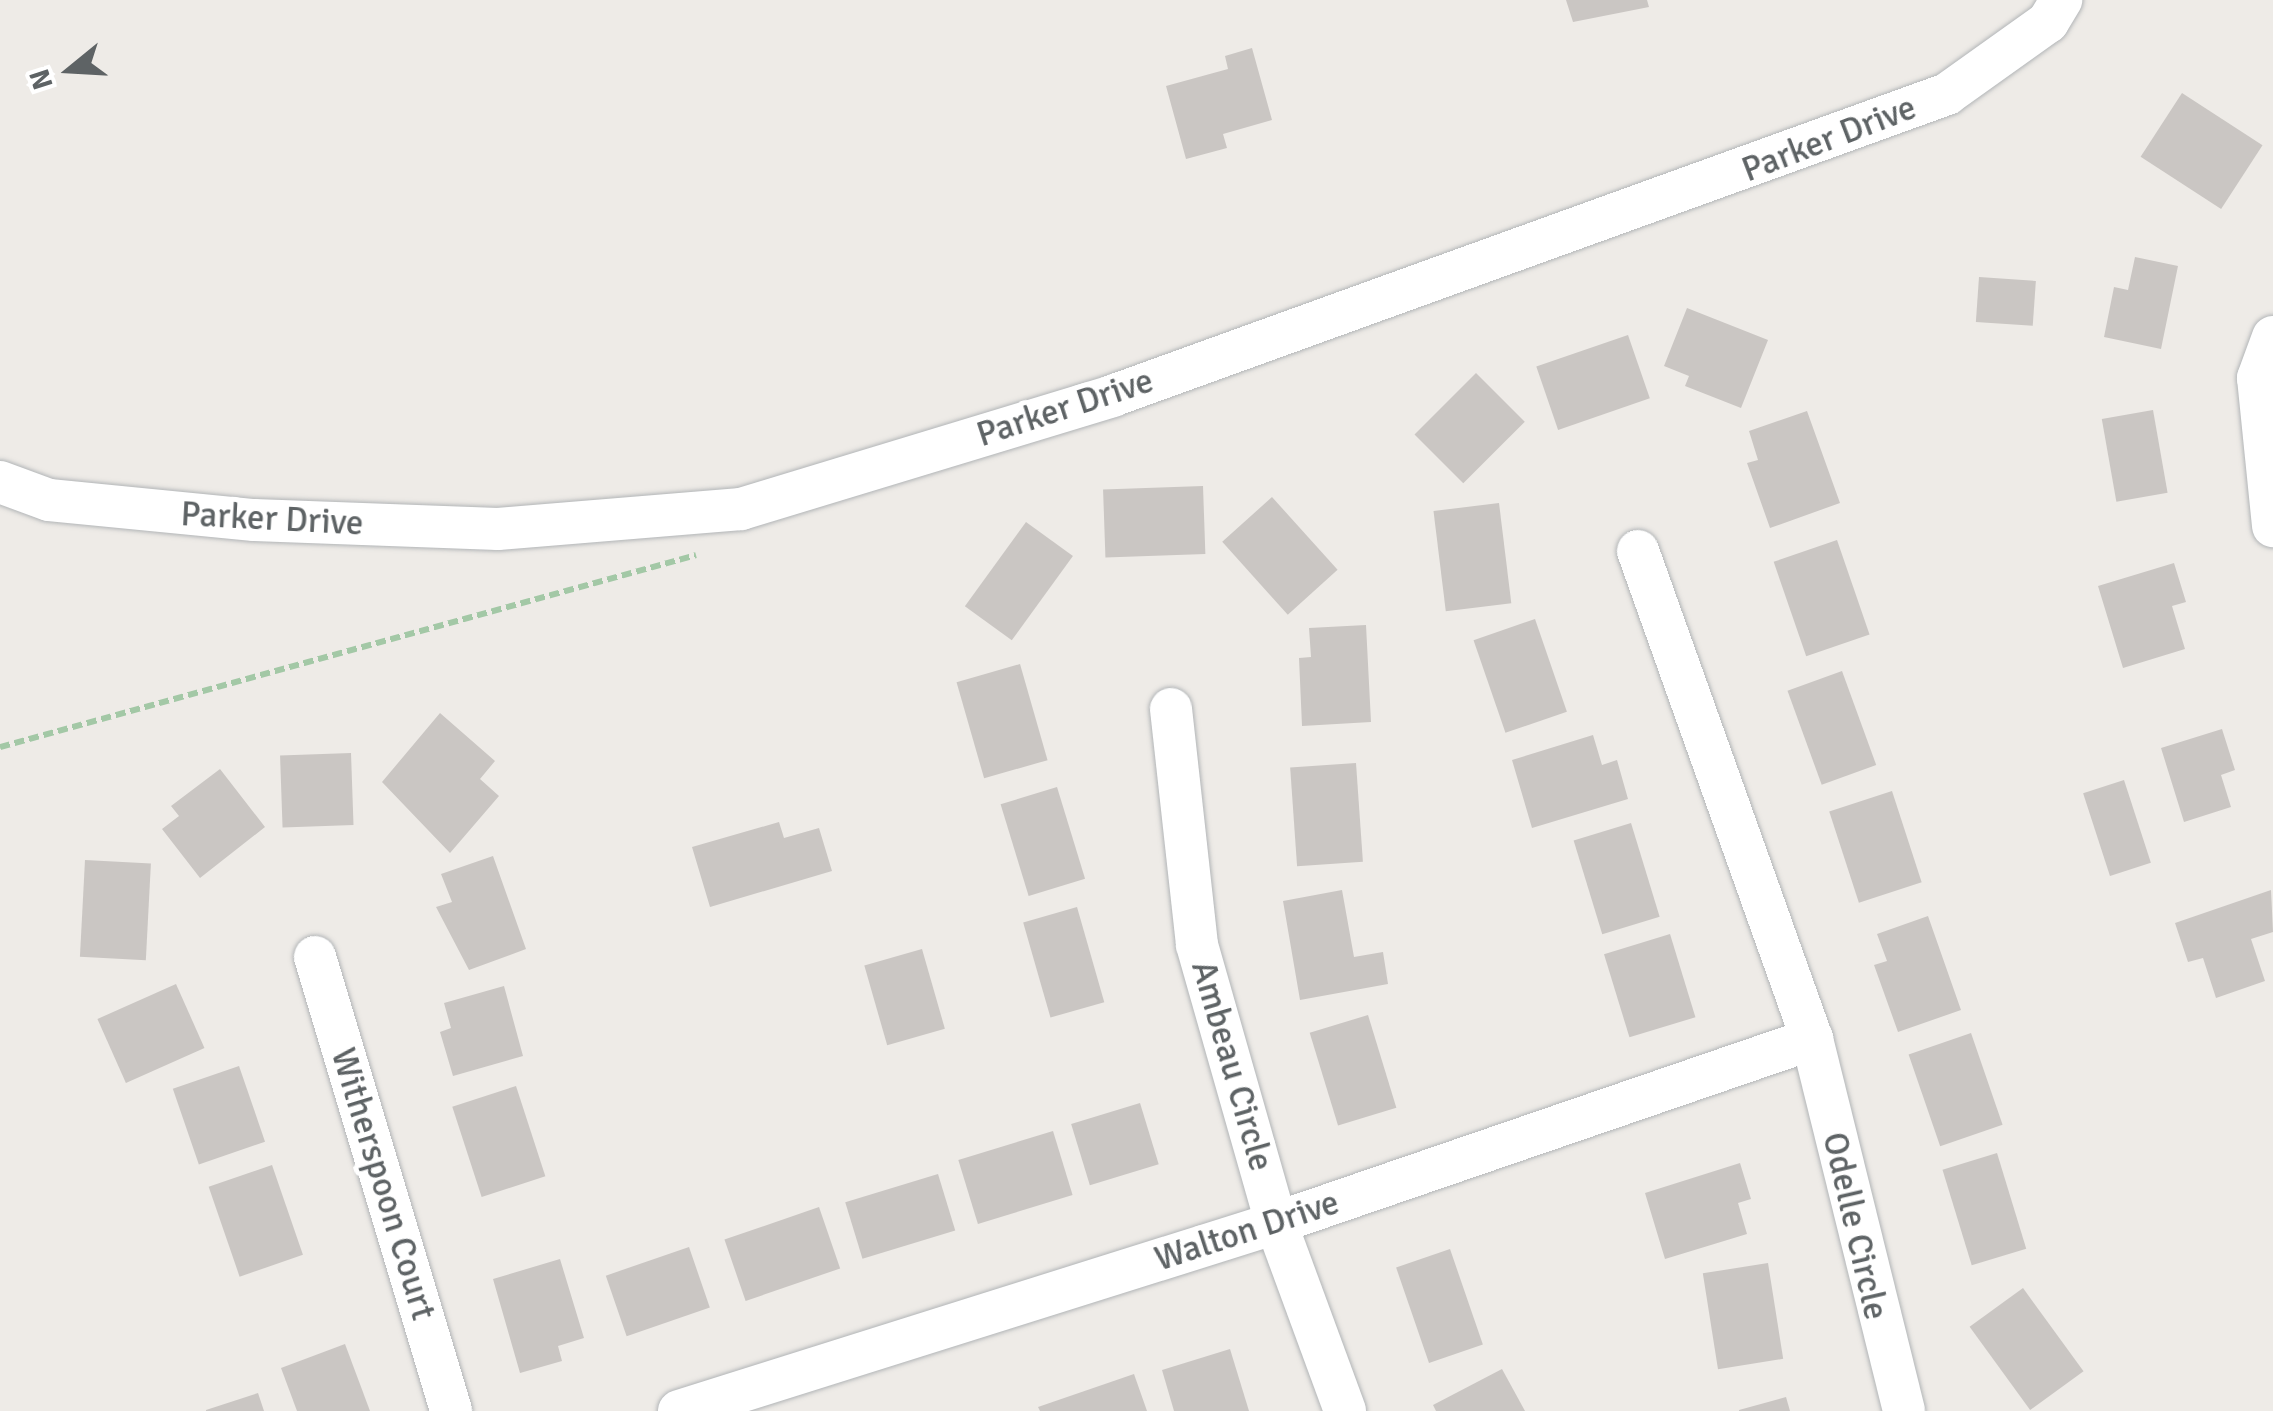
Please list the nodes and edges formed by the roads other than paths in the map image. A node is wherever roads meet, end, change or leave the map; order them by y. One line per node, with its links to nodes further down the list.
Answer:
1 (2061, 0): 3 (street, Parker Drive)
2 (2273, 337): 4 (street)
3 (0, 482)
4 (2273, 526)
5 (1638, 551): 8 (street, Odelle Circle)
6 (1171, 709): 9 (street, Ambeau Circle)
7 (315, 957): 10 (street, Witherspoon Court)
8 (1812, 1039): 9 (street, Walton Drive); 13 (street, Odelle Circle)
9 (1276, 1222): 11 (street, Walton Drive); 12 (street, Ambeau Circle)
10 (451, 1411)
11 (679, 1411)
12 (1345, 1411)
13 (1904, 1411)

